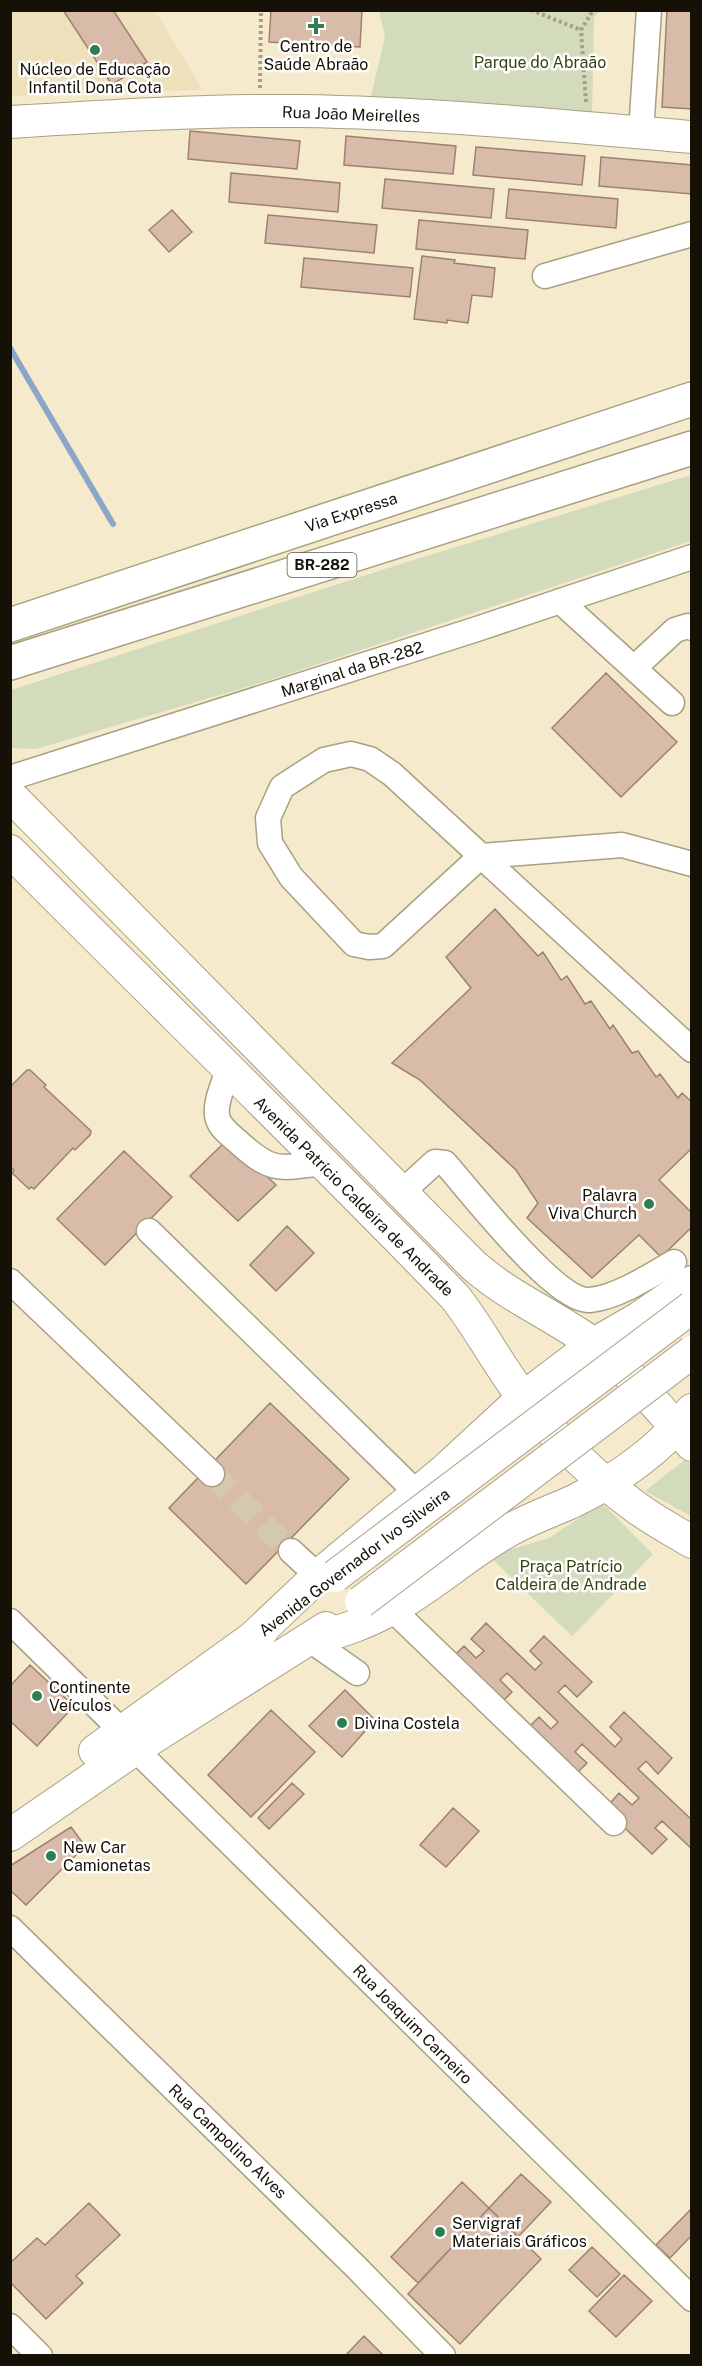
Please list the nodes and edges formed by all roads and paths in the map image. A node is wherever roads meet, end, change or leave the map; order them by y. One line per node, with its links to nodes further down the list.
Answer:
1 (261, 10): 6 (path)
2 (531, 10): 5 (path)
3 (593, 10): 5 (path)
4 (649, 10): 9 (street)
5 (581, 30): 8 (path)
6 (260, 111): 7 (main road, Rua João Meirelles); 8 (main road, Rua João Meirelles)
7 (10, 122)
8 (588, 129): 9 (main road, Rua João Meirelles)
9 (641, 133): 10 (main road, Rua João Meirelles)
10 (692, 137)
11 (692, 234): 12 (street)
12 (545, 276)
13 (692, 399): 17 (highway, Via Expressa / BR-282)
14 (692, 448): 19 (highway, BR-282)
15 (692, 557): 16 (street, Marginal da BR-282)
16 (561, 601): 20 (street); 22 (street, Marginal da BR-282)
17 (10, 625)
18 (692, 628): 20 (street)
19 (13, 662)
20 (634, 668): 21 (street)
21 (672, 703)
22 (10, 778)
23 (10, 795): 30 (main road)
24 (10, 851): 28 (main road, Avenida Patrício Caldeira de Andrade)
25 (481, 856): 25 (street); 26 (street); 27 (street)
26 (692, 864)
27 (692, 1050)
28 (228, 1070): 29 (main road, Avenida Patrício Caldeira de Andrade); 29 (street)
29 (325, 1163): 37 (main road, Avenida Patrício Caldeira de Andrade)
30 (402, 1192): 32 (street); 35 (main road)
31 (149, 1232): 41 (street)
32 (682, 1272): 35 (main road)
33 (10, 1281): 39 (street)
34 (692, 1307): 44 (main road, Avenida Governador Ivo Silveira, bridge)
35 (594, 1344): 37 (main road); 38 (main road)
36 (692, 1352): 47 (main road, Avenida Governador Ivo Silveira, bridge)
37 (523, 1398): 40 (main road, Avenida Patrício Caldeira de Andrade); 41 (main road)
38 (686, 1428): 40 (main road)
39 (212, 1474)
40 (605, 1483): 42 (main road, Avenida Patrício Caldeira de Andrade); 45 (main road)
41 (417, 1493): 44 (main road)
42 (692, 1542)
43 (291, 1551): 44 (street)
44 (327, 1576): 49 (main road, Avenida Governador Ivo Silveira)
45 (392, 1609): 47 (main road); 51 (street)
46 (10, 1621): 49 (street, Rua Joaquim Carneiro)
47 (310, 1640): 48 (street); 49 (main road, Avenida Governador Ivo Silveira)
48 (357, 1673)
49 (129, 1740): 50 (main road, Avenida Governador Ivo Silveira); 52 (main road, Avenida Governador Ivo Silveira); 54 (street, Rua Joaquim Carneiro)
50 (10, 1809)
51 (614, 1823)
52 (10, 1835)
53 (10, 1928): 57 (street, Rua Campolino Alves)
54 (692, 2299)
55 (10, 2326): 56 (street)
56 (40, 2355)
57 (443, 2355)

